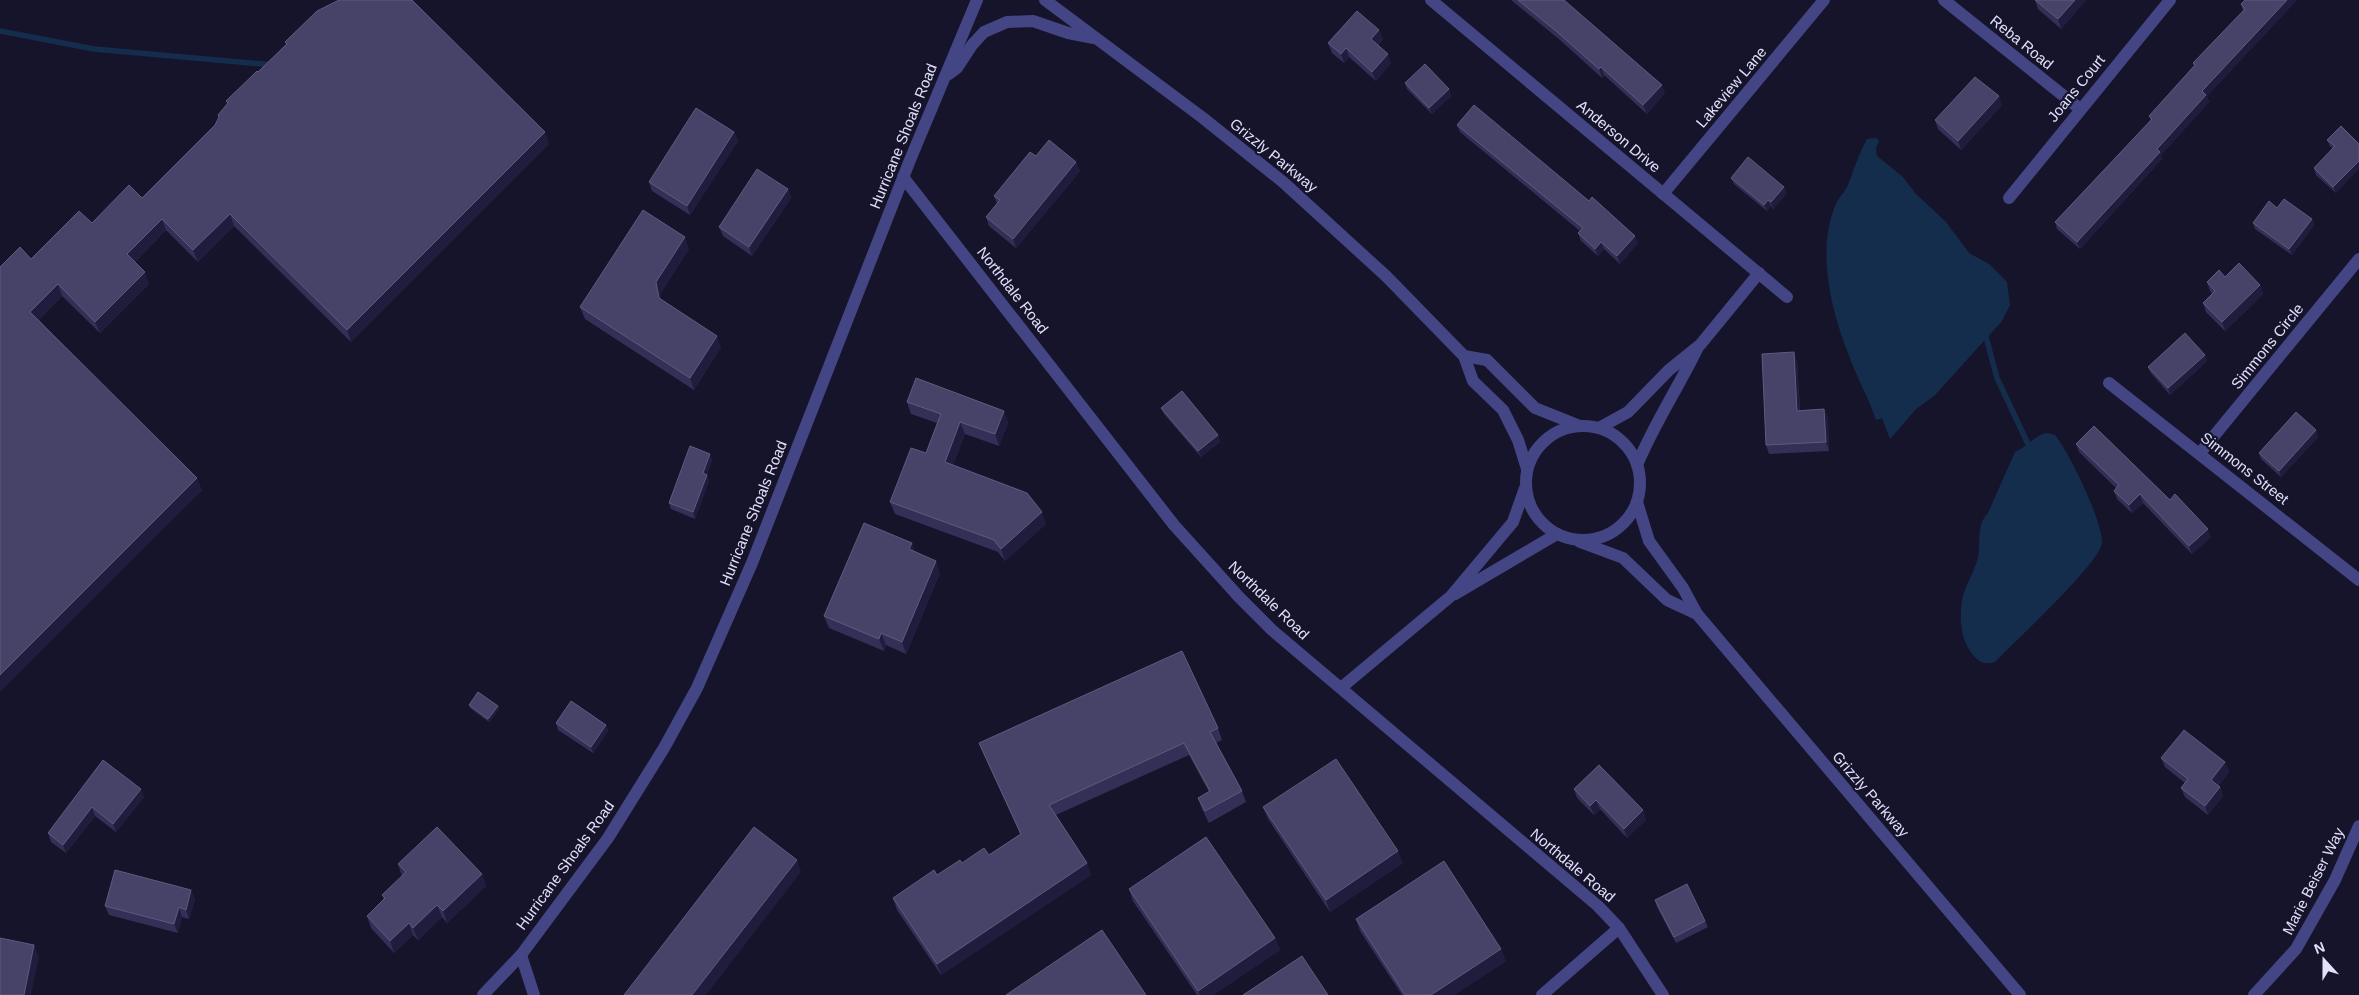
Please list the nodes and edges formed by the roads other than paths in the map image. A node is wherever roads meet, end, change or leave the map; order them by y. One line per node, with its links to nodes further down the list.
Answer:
1 (976, 0): 8 (street, Hurricane Shoals Road)
2 (1045, 0): 7 (street, Grizzly Parkway)
3 (1431, 0): 11 (street, Anderson Drive)
4 (1824, 0): 11 (street, Lakeview Lane)
5 (1944, 0): 9 (street, Reba Road)
6 (2170, 0): 9 (street, Joans Court)
7 (1096, 38): 8 (street); 17 (street, Grizzly Parkway)
8 (944, 78): 10 (street, Hurricane Shoals Road)
9 (2080, 109): 12 (street, Joans Court)
10 (903, 177): 31 (street, Northdale Road); 34 (street, Hurricane Shoals Road)
11 (1664, 194): 14 (street, Anderson Drive)
12 (2008, 198)
13 (2359, 260): 21 (street, Simmons Circle)
14 (1759, 273): 15 (street, Anderson Drive); 16 (street)
15 (1786, 297)
16 (1700, 345): 20 (street); 22 (street)
17 (1464, 356): 19 (street); 23 (street, Grizzly Parkway)
18 (2110, 383): 21 (street, Simmons Street)
19 (1580, 426): 20 (street); 23 (street)
20 (1599, 428): 22 (street)
21 (2200, 453): 28 (street, Simmons Street)
22 (1637, 465): 25 (street)
23 (1527, 469): 24 (street)
24 (1525, 488): 26 (street); 29 (street)
25 (1637, 502): 27 (street); 30 (street, Grizzly Parkway)
26 (1557, 534): 27 (street); 29 (street)
27 (1576, 540): 30 (street, Grizzly Parkway)
28 (2359, 580)
29 (1451, 596): 31 (street)
30 (1697, 614): 39 (street, Grizzly Parkway)
31 (1342, 687): 33 (street, Northdale Road)
32 (2359, 826): 40 (street, Marie Beiser Way)
33 (1619, 928): 37 (street); 38 (street, Northdale Road)
34 (521, 955): 35 (street, Hurricane Shoals Road); 36 (street)
35 (483, 995)
36 (534, 995)
37 (1542, 995)
38 (1663, 995)
39 (2020, 995)
40 (2254, 995)

